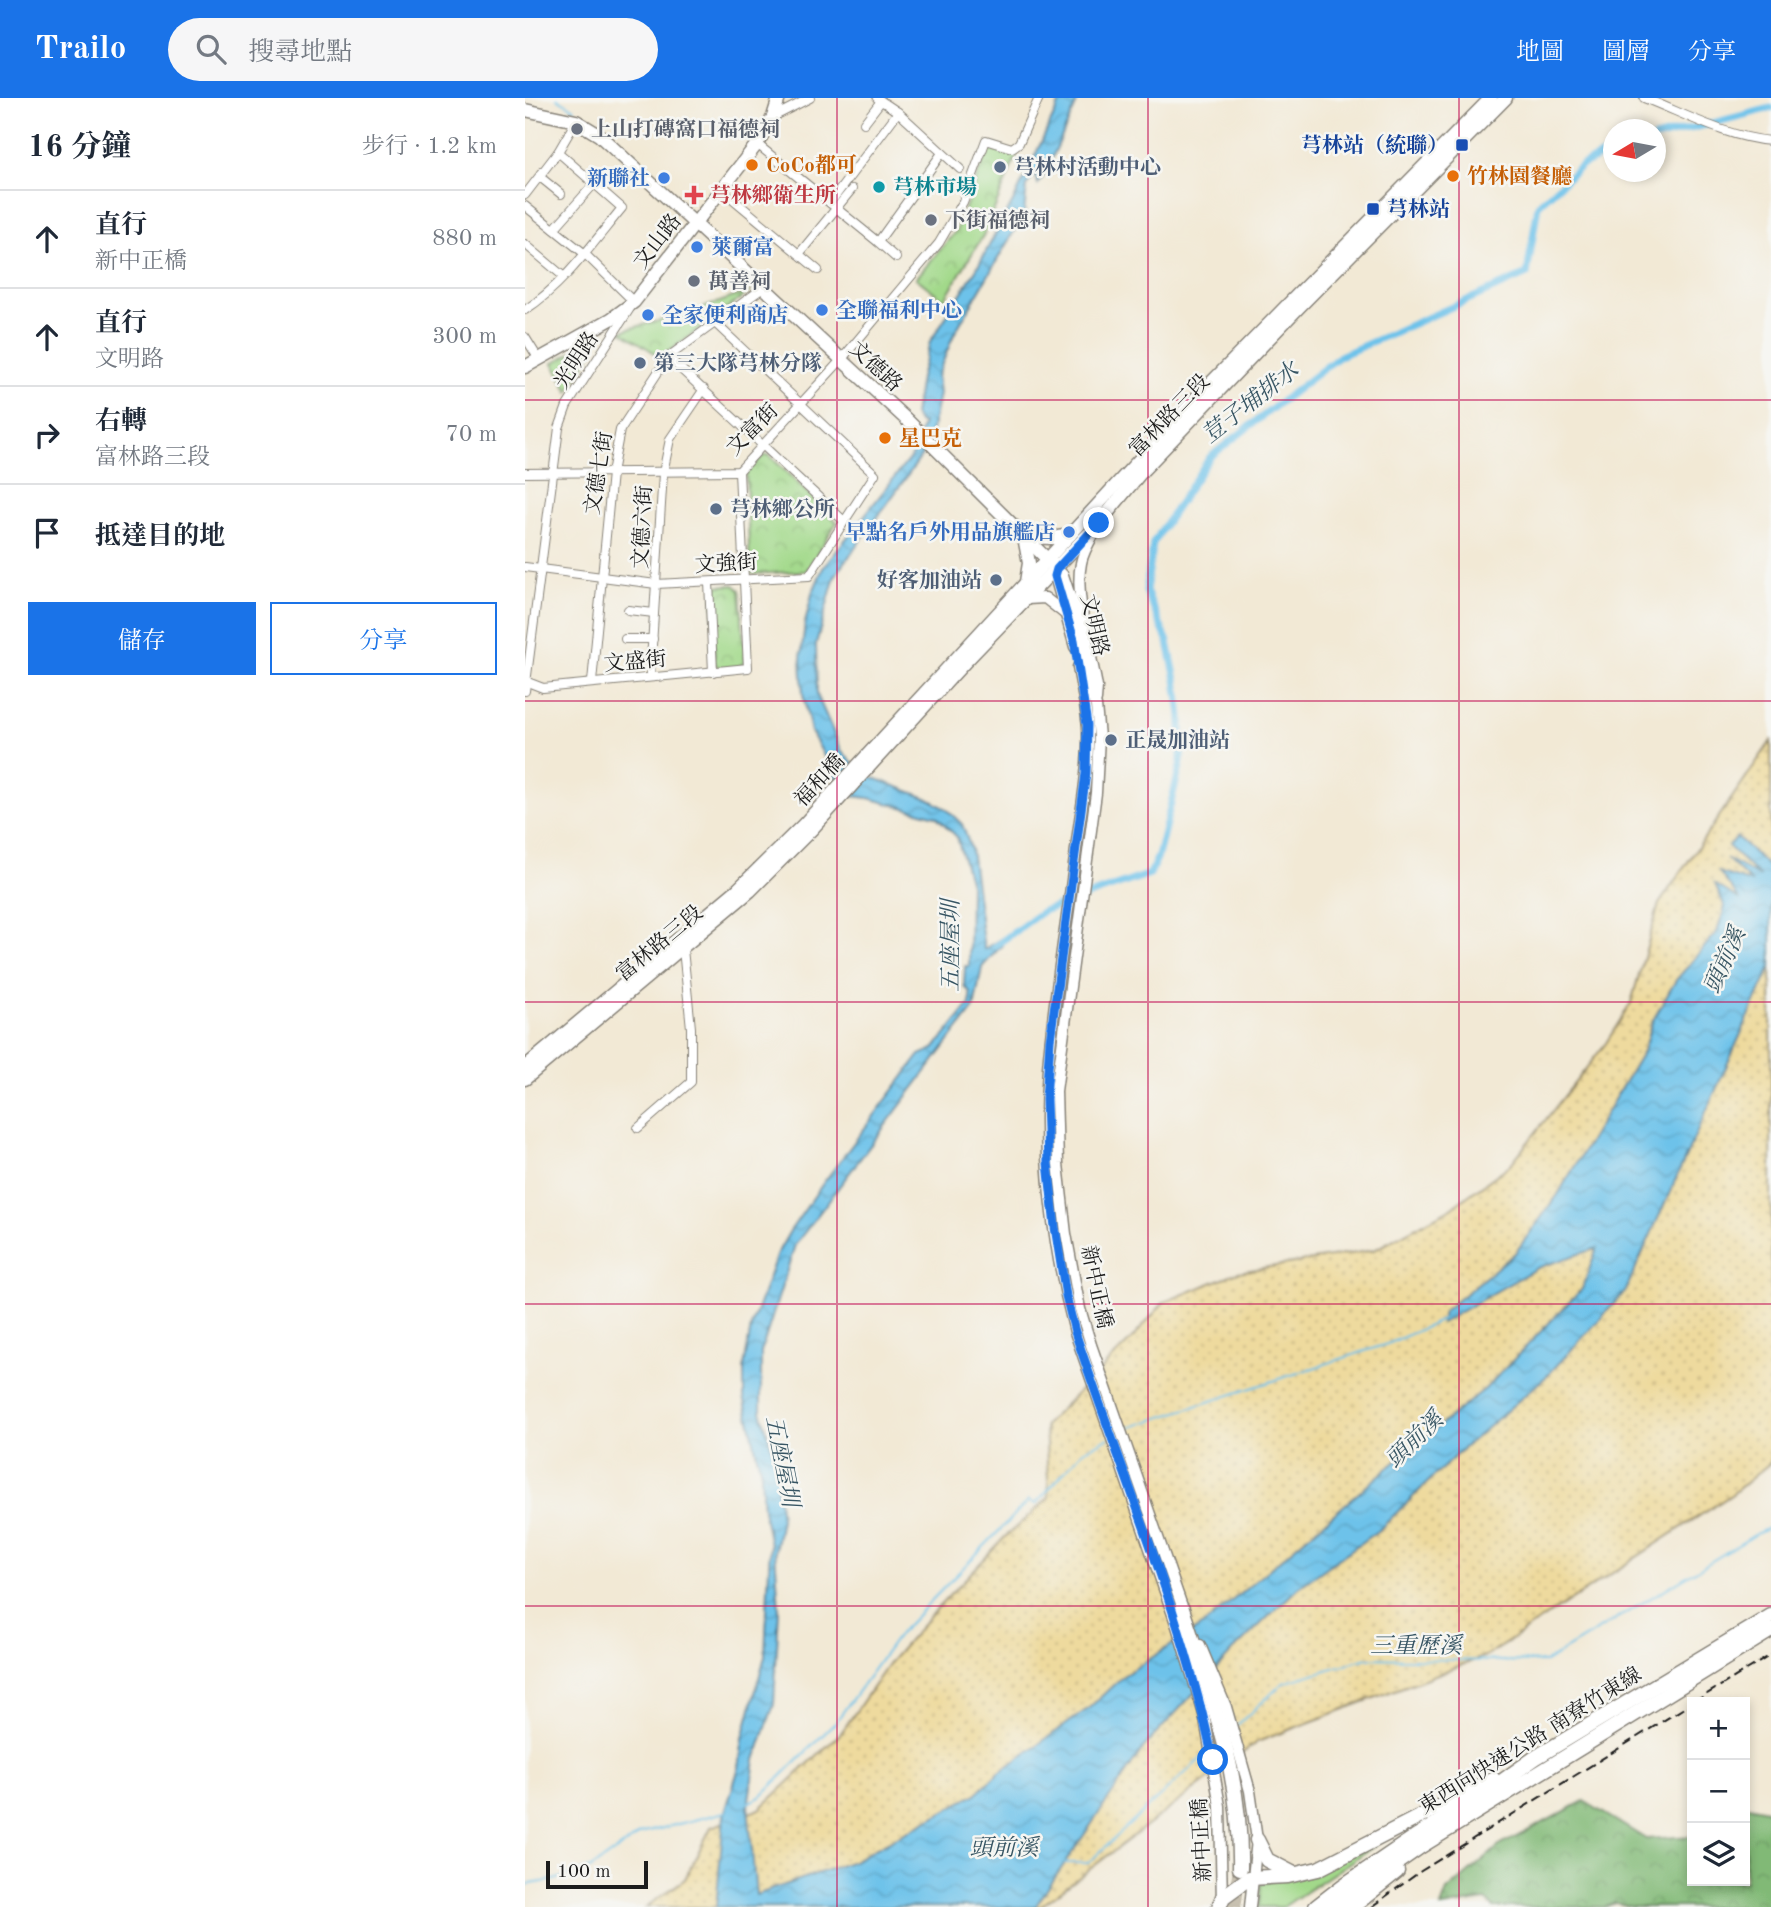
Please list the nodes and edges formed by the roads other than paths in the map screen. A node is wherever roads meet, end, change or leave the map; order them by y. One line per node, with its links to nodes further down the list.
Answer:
1 (779, 98): 10 (main road, 文山路)
2 (810, 98): 10 (street)
3 (1039, 98): 44 (street, 文富街)
4 (1491, 98): 13 (main road, 富林路三段)
5 (1506, 98): 13 (main road, 富林路三段)
6 (1644, 98): 14 (street)
7 (879, 100): 9 (street); 12 (street)
8 (525, 110): 11 (main road, 文德路)
9 (898, 112): 17 (street); 27 (street)
10 (773, 117): 15 (main road, 文山路)
11 (576, 121): 16 (street); 28 (main road, 文德路)
12 (864, 123)
13 (1458, 138): 20 (main road, 富林路三段)
14 (1771, 141)
15 (757, 144): 23 (main road, 文山路); 27 (street)
16 (558, 152): 19 (street); 21 (street)
17 (942, 153): 18 (street); 30 (street)
18 (960, 169)
19 (540, 177): 24 (street); 25 (street)
20 (1421, 177): 55 (main road, 富林路三段); 56 (main road, 富林路三段)
21 (594, 184): 29 (street); 32 (street)
22 (852, 189): 27 (street)
23 (722, 190): 28 (main road, 文山路); 33 (street)
24 (561, 194)
25 (525, 195)
26 (525, 206): 29 (street)
27 (834, 206): 30 (street); 33 (street)
28 (694, 224): 37 (main road, 文德路); 38 (main road, 文山路)
29 (554, 229): 32 (street)
30 (878, 242): 34 (street)
31 (525, 244): 36 (street)
32 (585, 254): 36 (street); 38 (street)
33 (799, 254): 35 (street)
34 (896, 258)
35 (818, 270)
36 (563, 276): 39 (street)
37 (762, 288): 40 (street, 文德七街); 44 (main road, 文德路)
38 (634, 302): 43 (main road, 文山路); 53 (street, 光明路)
39 (525, 310)
40 (715, 323): 42 (street, 文德七街); 47 (street)
41 (525, 337): 43 (street)
42 (668, 357): 46 (street); 51 (street, 文德七街)
43 (538, 358): 45 (main road, 文山路)
44 (841, 360): 47 (street, 文富街); 57 (main road, 文德路)
45 (525, 367)
46 (704, 389): 48 (street); 52 (street, 文德六街)
47 (801, 404): 48 (street, 文富街); 54 (street, 文強街)
48 (764, 445): 49 (street, 文富街); 54 (street)
49 (739, 471): 52 (street, 文富街); 62 (street)
50 (525, 473): 53 (street, 文富街)
51 (612, 473): 52 (street, 文富街); 53 (street, 文富街); 61 (street, 文德七街)
52 (663, 473): 65 (street, 文德六街)
53 (553, 475): 60 (street, 光明路)
54 (844, 520): 62 (street, 文強街)
55 (1099, 523): 58 (main road, 富林路三段); 77 (street)
56 (1070, 535): 57 (main road); 58 (main road, 富林路三段)
57 (1024, 537): 58 (main road); 64 (main road)
58 (1052, 565): 64 (main road, 富林路三段); 66 (main road, 富林路三段); 69 (street, 文明路); 77 (street, 文明路)
59 (525, 567): 60 (street, 文強街)
60 (540, 568): 61 (street, 文強街); 76 (street, 光明路)
61 (603, 576): 65 (street, 文強街); 75 (street, 文德七街)
62 (744, 581): 63 (street, 文強街); 73 (street, 文盛街)
63 (709, 582): 65 (street, 文強街); 73 (street)
64 (1026, 583): 72 (main road, 富林路三段)
65 (656, 584): 68 (street, 文德六街)
66 (1027, 599): 69 (street); 72 (main road, 富林路三段)
67 (628, 610): 68 (street)
68 (654, 613): 71 (street, 文德六街)
69 (1067, 616): 80 (street, 文明路)
70 (625, 639): 71 (street)
71 (653, 639): 74 (street, 文德六街)
72 (975, 646): 78 (main road, 富林路三段)
73 (713, 672): 74 (street, 文盛街)
74 (650, 677): 75 (street, 文盛街)
75 (592, 682): 76 (street, 文盛街)
76 (525, 685)
77 (1096, 706): 80 (street, 文明路)
78 (867, 763): 79 (main road, 福和橋)
79 (808, 827): 81 (main road, 富林路三段); 82 (main road, 富林路三段)
80 (1077, 883): 85 (street, 新中正橋); 94 (street, 新中正橋)
81 (683, 950): 83 (main road, 富林路三段); 84 (street)
82 (525, 1067)
83 (525, 1079)
84 (638, 1128)
85 (1182, 1609): 90 (street, 新中正橋); 91 (highway)
86 (1771, 1616): 88 (highway, 東西向快速公路 南寮竹東線)
87 (1771, 1630): 89 (highway, 東西向快速公路 南寮竹東線)
88 (1535, 1758): 92 (highway); 96 (highway, 東西向快速公路 南寮竹東線)
89 (1453, 1828): 97 (highway, 東西向快速公路 南寮竹東線); 98 (highway)
90 (1257, 1840): 92 (highway); 93 (street, 新中正橋)
91 (1240, 1868)
92 (1295, 1875): 93 (highway)
93 (1253, 1878): 94 (highway); 95 (street, 新中正橋)
94 (1222, 1904)
95 (1250, 1907)
96 (1316, 1907)
97 (1333, 1907)
98 (1352, 1907)

